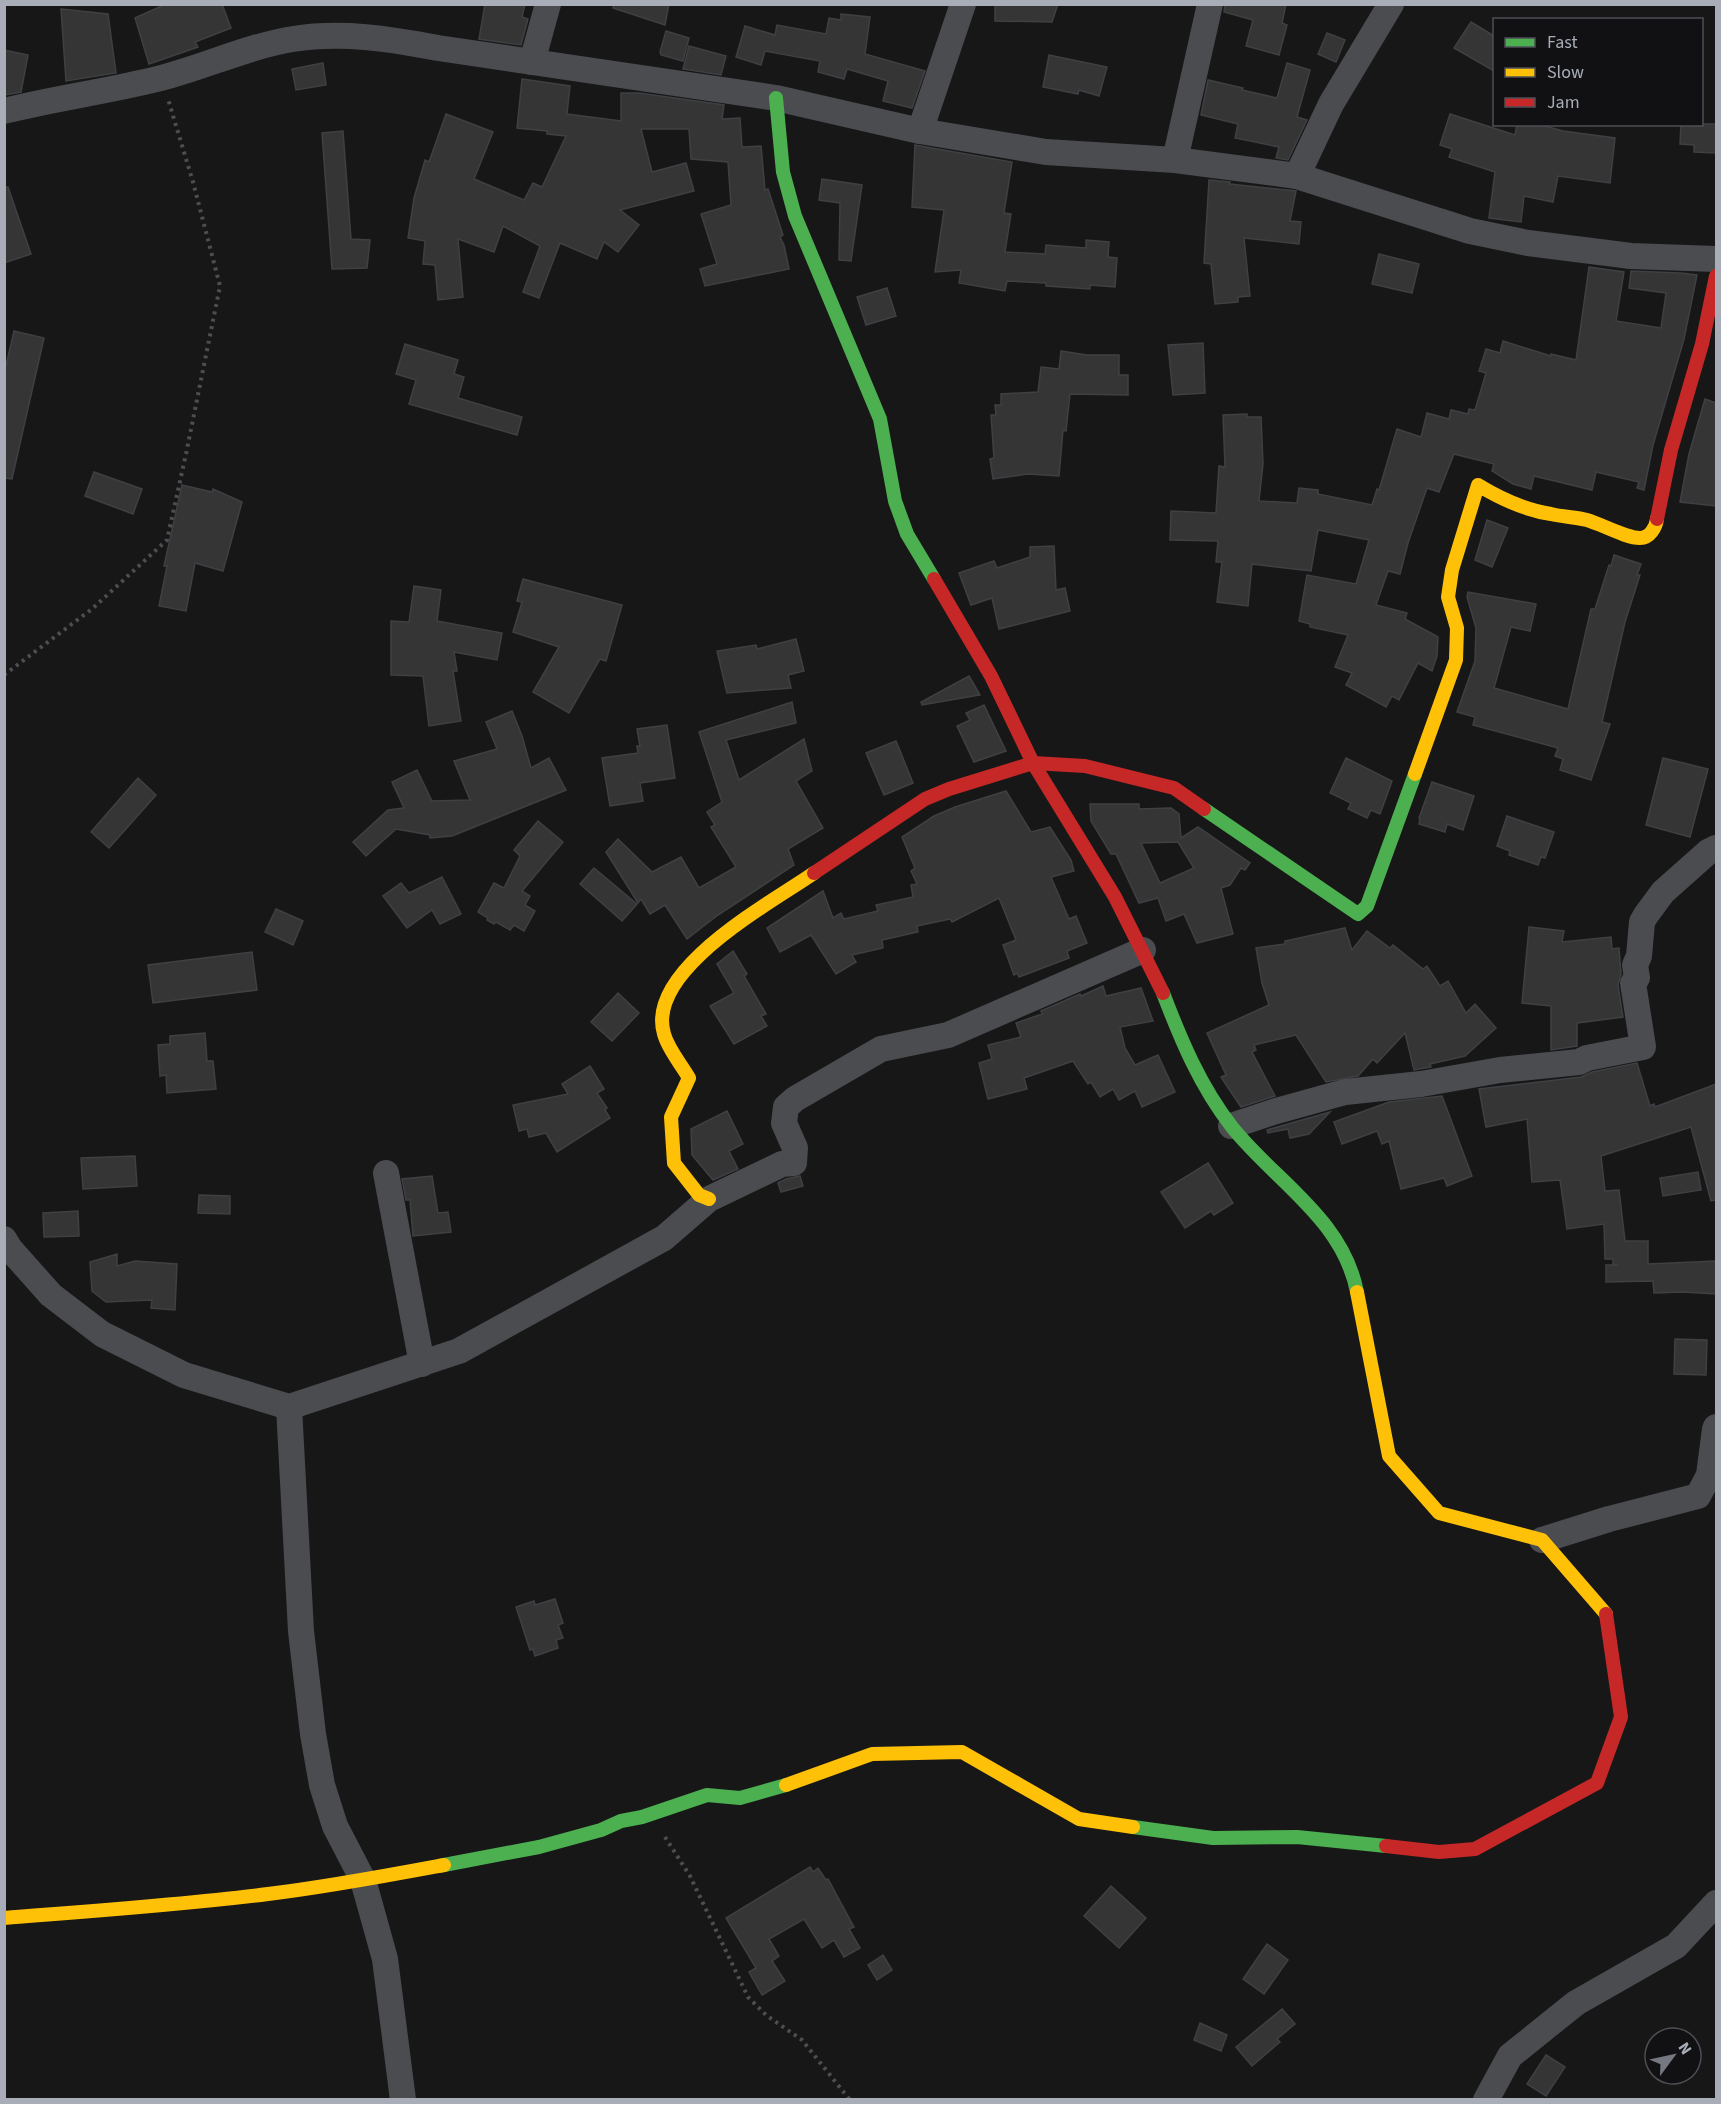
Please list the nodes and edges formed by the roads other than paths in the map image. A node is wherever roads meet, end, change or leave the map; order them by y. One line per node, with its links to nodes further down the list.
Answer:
1 (548, 4): 5 (street)
2 (963, 4): 8 (street)
3 (1210, 4): 9 (street)
4 (1391, 4): 10 (street)
5 (532, 62): 6 (street); 7 (street)
6 (776, 98): 8 (street); 13 (street)
7 (4, 111)
8 (920, 131): 9 (street)
9 (1175, 160): 10 (street)
10 (1297, 176): 11 (street)
11 (1716, 259)
12 (1716, 276): 13 (street)
13 (1033, 763): 15 (street); 18 (street)
14 (1716, 848): 16 (street)
15 (1143, 950): 16 (street); 18 (street)
16 (1232, 1126): 24 (street)
17 (386, 1173): 20 (street)
18 (709, 1199): 20 (street)
19 (4, 1239): 21 (street)
20 (422, 1364): 21 (street)
21 (289, 1407): 25 (street)
22 (1716, 1427): 23 (street)
23 (1713, 1480): 24 (street)
24 (1542, 1540): 25 (street)
25 (363, 1880): 27 (street); 28 (street)
26 (1716, 1903): 29 (street)
27 (4, 1918)
28 (403, 2100)
29 (1486, 2100)

